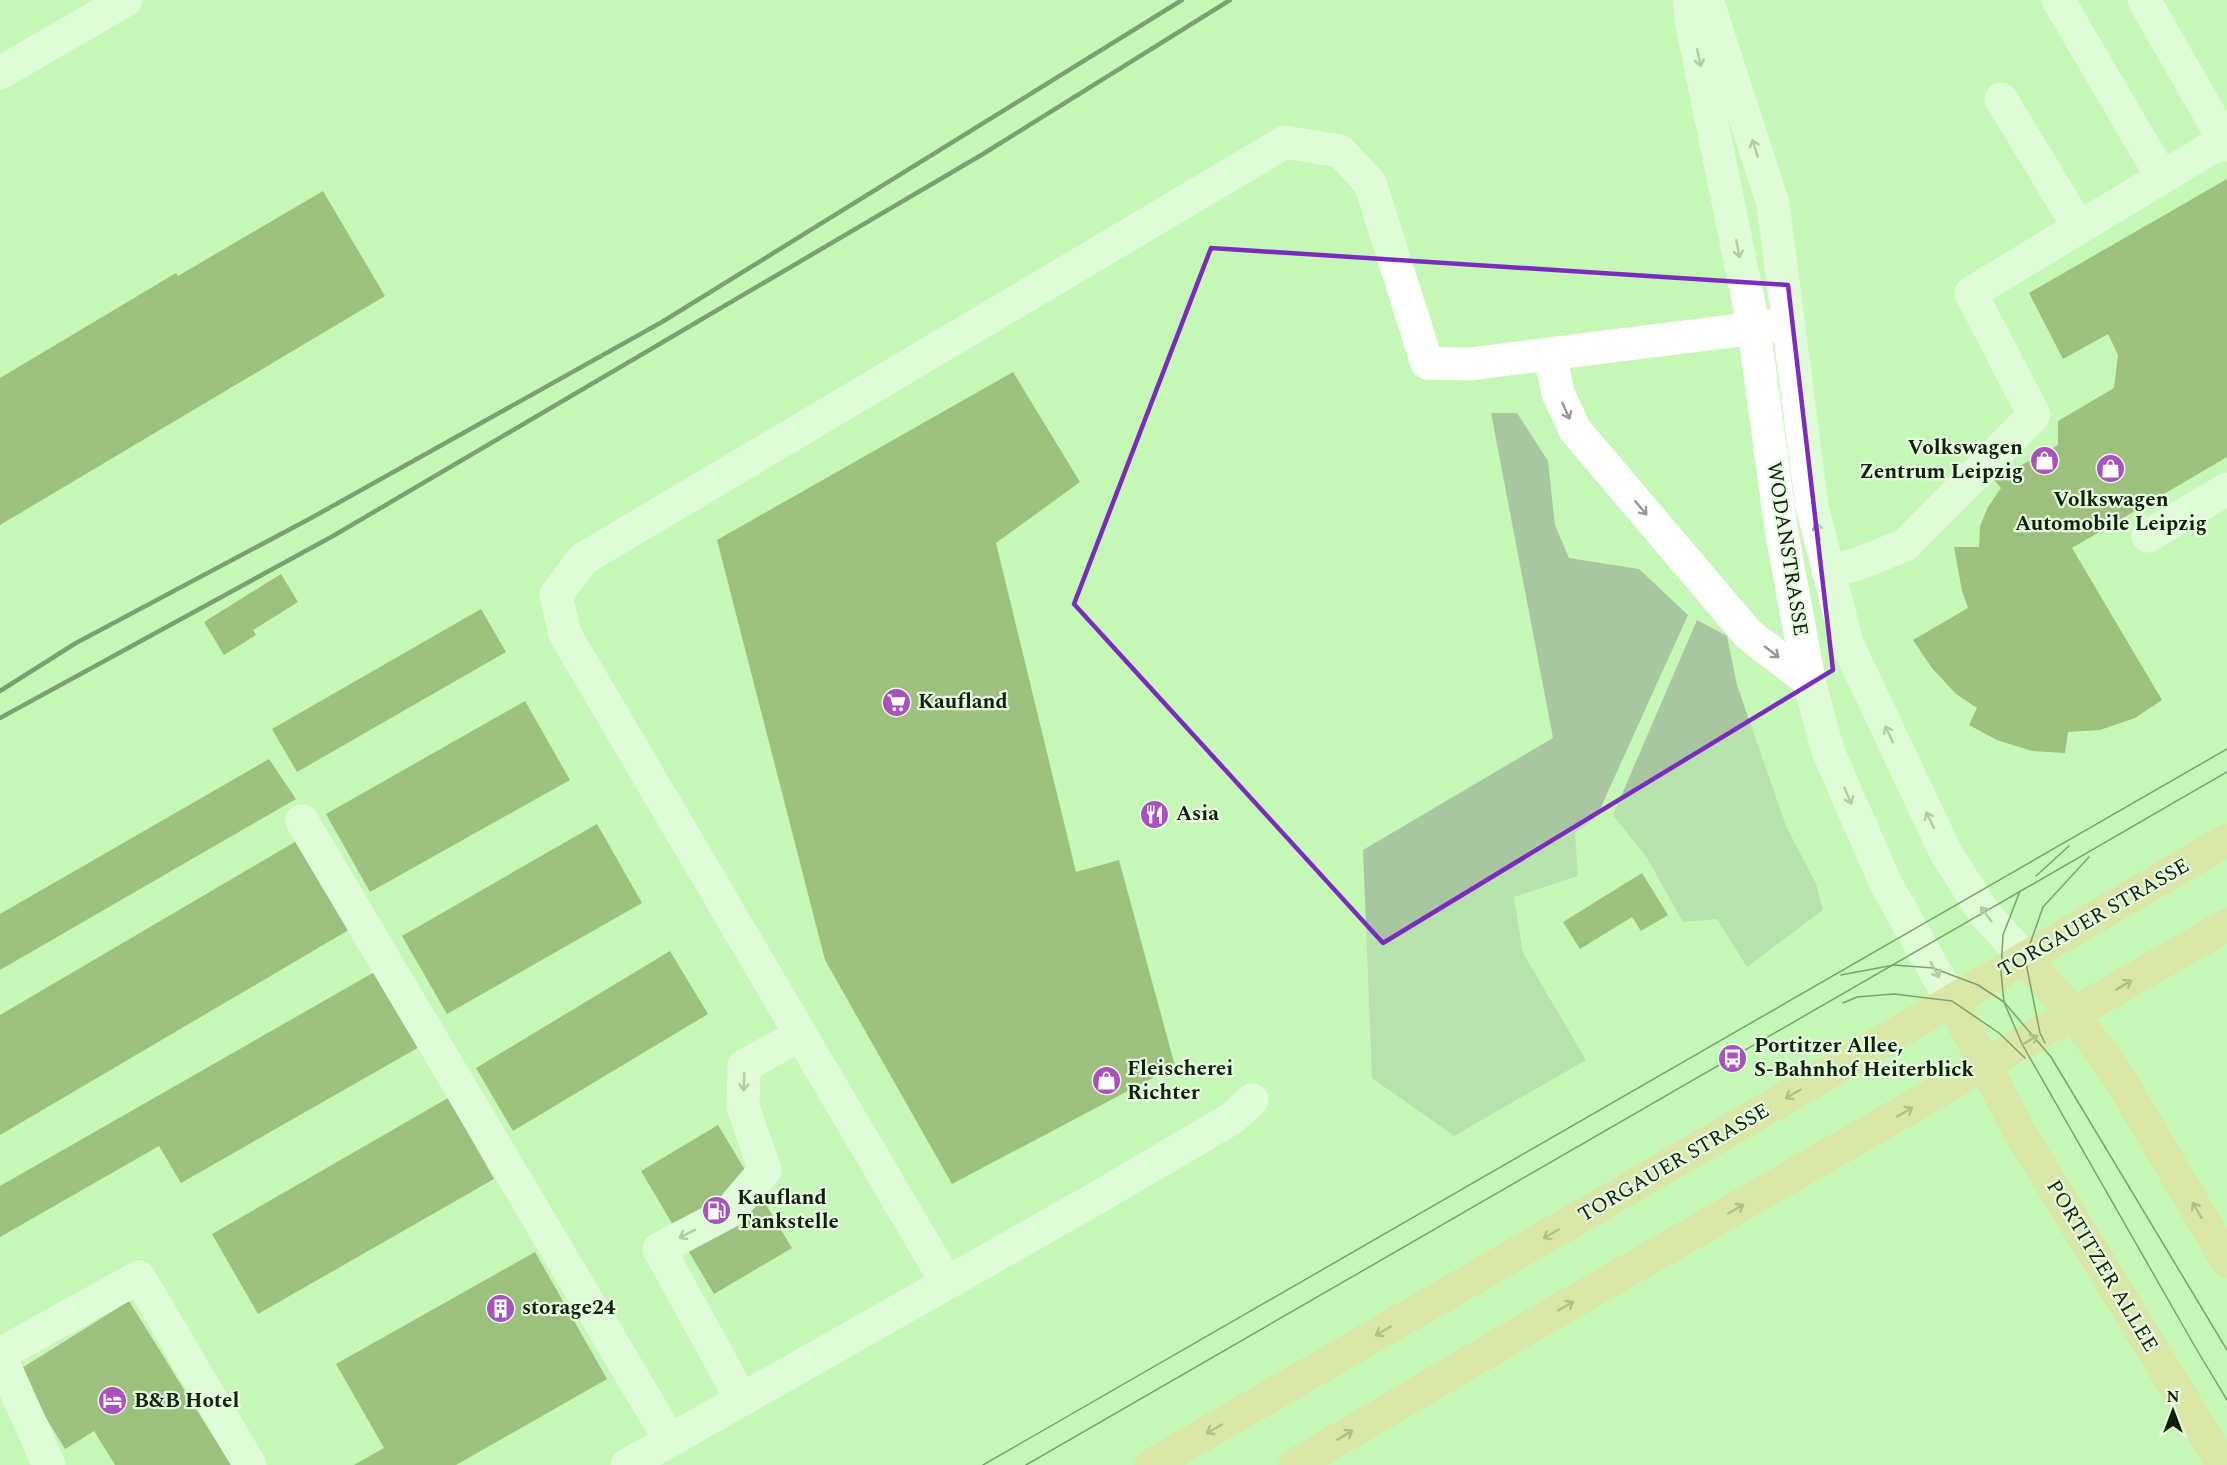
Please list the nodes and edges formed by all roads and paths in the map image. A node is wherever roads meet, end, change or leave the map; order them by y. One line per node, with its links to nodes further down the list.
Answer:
1 (126, 0): 6 (street)
2 (1689, 0): 12 (street, WODANSTRASSE, one-way to 12)
3 (1707, 0): 11 (street, WODANSTRASSE, one-way to 3)
4 (2058, 0): 9 (street)
5 (2144, 0): 8 (street)
6 (0, 73)
7 (2001, 99): 10 (street)
8 (2225, 142): 9 (street)
9 (2162, 177): 10 (street)
10 (2079, 228): 16 (street)
11 (1787, 324): 12 (street); 16 (street, WODANSTRASSE, one-way to 11)
12 (1754, 329): 13 (street); 17 (street, WODANSTRASSE)
13 (1550, 355): 17 (street, one-way to 17); 24 (street)
14 (2227, 489): 15 (street)
15 (2148, 536)
16 (1828, 571): 21 (street, WODANSTRASSE, one-way to 16)
17 (1809, 681): 22 (street, WODANSTRASSE, one-way to 22)
18 (302, 821): 31 (street)
19 (2227, 840): 21 (main road, TORGAUER STRASSE)
20 (2227, 925): 23 (main road, one-way to 20)
21 (2025, 958): 22 (main road, TORGAUER STRASSE); 23 (main road, WODANSTRASSE)
22 (1952, 1001): 25 (main road, WODANSTRASSE); 36 (main road, TORGAUER STRASSE, one-way to 36)
23 (2073, 1014): 25 (main road, one-way to 23); 27 (main road, one-way to 23)
24 (800, 1035): 28 (street); 30 (street, one-way to 30)
25 (1986, 1065): 32 (main road, one-way to 25); 37 (main road, PORTITZER ALLEE)
26 (1252, 1100): 28 (street)
27 (2227, 1261)
28 (947, 1284): 30 (street)
29 (0, 1355): 33 (street); 34 (street)
30 (742, 1400): 31 (street)
31 (670, 1440): 35 (street)
32 (1303, 1463)
33 (49, 1465)
34 (250, 1465)
35 (627, 1465)
36 (1151, 1465)
37 (2223, 1465)

